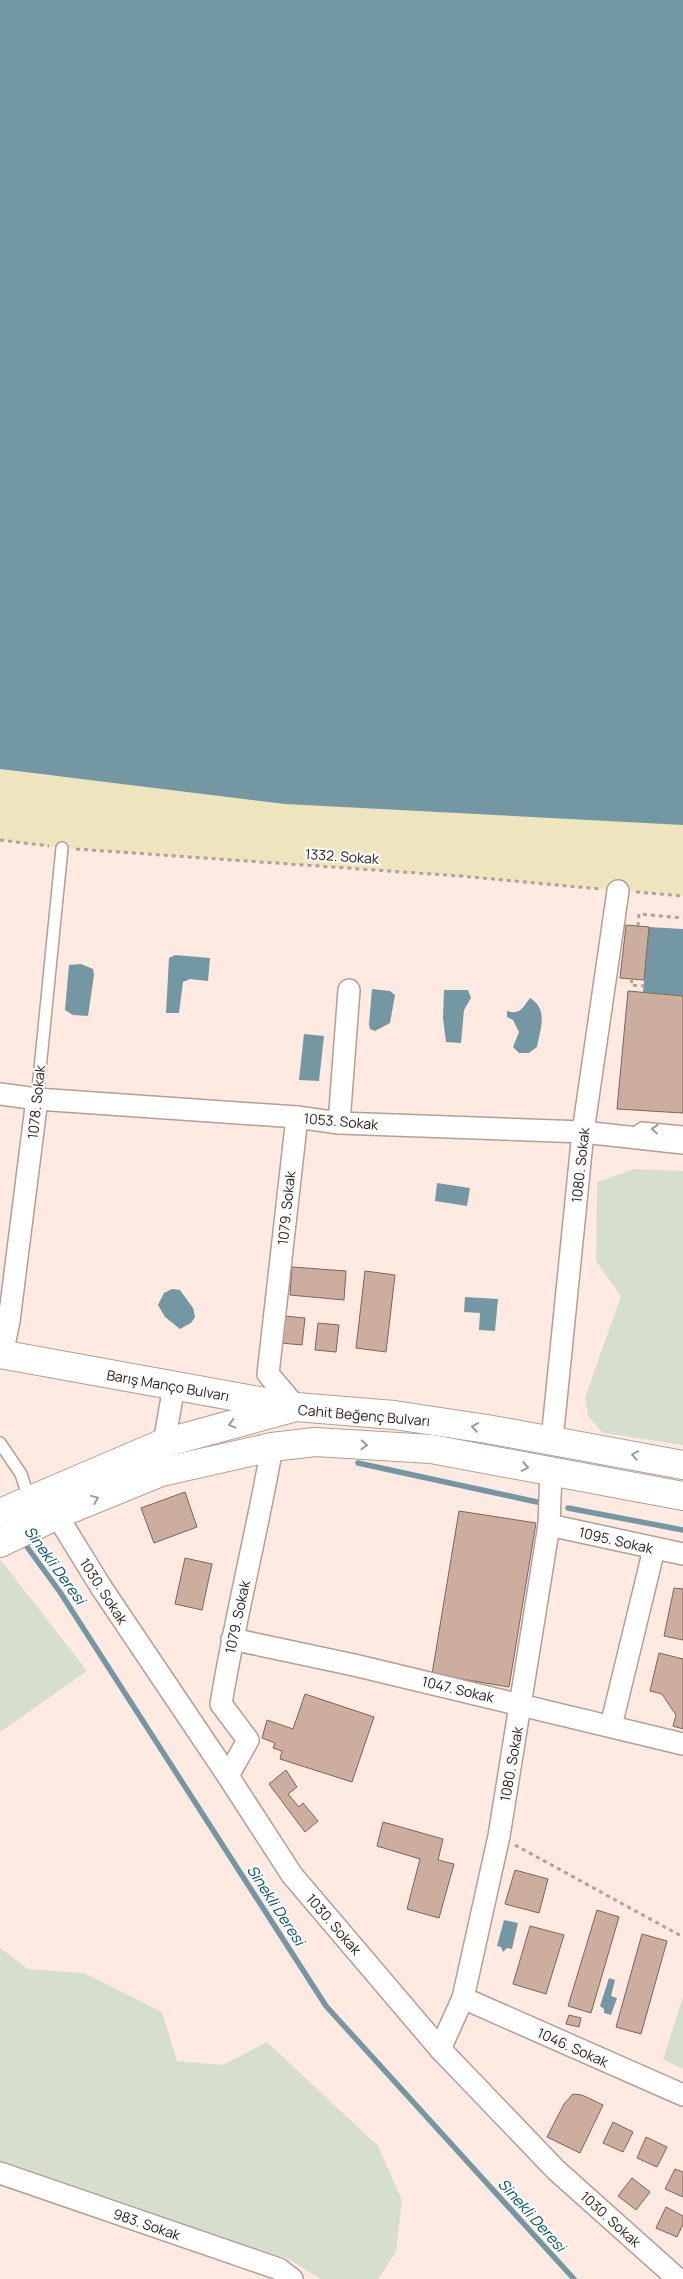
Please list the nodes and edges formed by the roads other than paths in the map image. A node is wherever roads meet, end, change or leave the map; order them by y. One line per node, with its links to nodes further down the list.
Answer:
1 (62, 848): 5 (lane, 1078. Sokak)
2 (618, 891): 8 (street, 1080. Sokak)
3 (349, 990): 7 (street)
4 (0, 1094): 5 (street, 1053. Sokak)
5 (37, 1099): 6 (street, 1053. Sokak); 12 (street, 1078. Sokak)
6 (297, 1117): 7 (street, 1053. Sokak); 14 (street, 1079. Sokak)
7 (339, 1123): 8 (street, 1053. Sokak)
8 (583, 1132): 10 (street, 1053. Sokak); 15 (street, 1080. Sokak)
9 (683, 1132): 10 (lane, one-way to 10)
10 (630, 1137): 11 (street, 1053. Sokak)
11 (683, 1143)
12 (1, 1355): 13 (main road, Barış Manço Bulvarı)
13 (174, 1386): 14 (main road, Barış Manço Bulvarı); 17 (street)
14 (296, 1407): 15 (main road, Cahit Beğenç Bulvarı, one-way to 14); 16 (main road); 17 (main road, Cahit Beğenç Bulvarı, one-way to 17)
15 (552, 1440): 20 (main road, Cahit Beğenç Bulvarı, one-way to 15)
16 (316, 1442): 19 (main road, Cahit Beğenç Bulvarı); 21 (main road, Cahit Beğenç Bulvarı, one-way to 21)
17 (164, 1443): 23 (main road, Cahit Beğenç Bulvarı)
18 (0, 1444): 23 (lane)
19 (272, 1447): 24 (main road, Cahit Beğenç Bulvarı, one-way to 19); 29 (street, 1079. Sokak)
20 (683, 1464)
21 (551, 1472): 22 (main road, Cahit Beğenç Bulvarı); 25 (street, 1080. Sokak)
22 (683, 1496)
23 (16, 1505)
24 (63, 1512): 26 (main road, Cahit Beğenç Bulvarı); 33 (street, 1030. Sokak)
25 (549, 1526): 27 (street, 1095. Sokak); 30 (street, 1080. Sokak)
26 (0, 1543)
27 (654, 1549): 28 (street, 1095. Sokak); 31 (street)
28 (683, 1554)
29 (232, 1639): 30 (street, 1047. Sokak); 33 (street, 1079. Sokak)
30 (522, 1704): 31 (street, 1047. Sokak); 34 (street, 1080. Sokak)
31 (612, 1726): 32 (street, 1047. Sokak)
32 (683, 1744)
33 (228, 1776): 35 (street, 1030. Sokak)
34 (463, 1998): 35 (street, 1080. Sokak); 36 (street, 1046. Sokak)
35 (440, 2049): 39 (street, 1030. Sokak)
36 (683, 2096)
37 (0, 2173): 38 (street, 983. Sokak)
38 (292, 2279)
39 (678, 2279)

